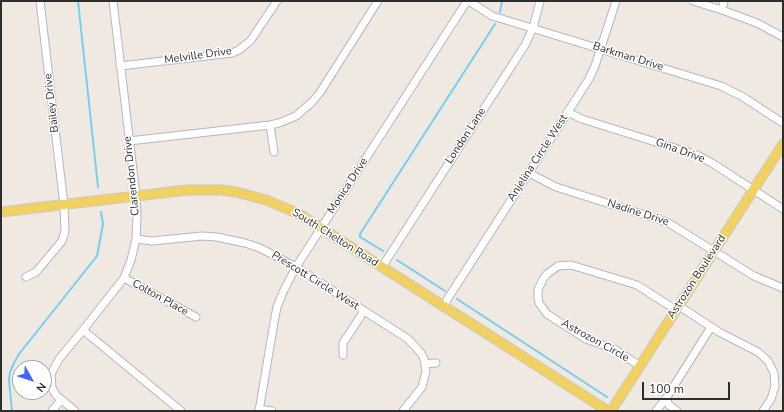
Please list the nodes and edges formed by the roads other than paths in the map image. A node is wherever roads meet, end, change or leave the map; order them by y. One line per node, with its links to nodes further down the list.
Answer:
1 (40, 1): 24 (street, Bailey Drive)
2 (113, 1): 14 (street, Clarendon Drive)
3 (276, 1): 14 (street, Melville Drive)
4 (378, 1): 17 (street)
5 (468, 1): 11 (street, Barkman Drive); 27 (street, Monica Drive)
6 (540, 1): 11 (street, London Lane)
7 (616, 1): 13 (street, Anjelina Circle West)
8 (693, 1): 10 (street)
9 (724, 1): 10 (street)
10 (722, 10): 12 (street)
11 (533, 28): 13 (street, Barkman Drive); 31 (street, London Lane)
12 (783, 37)
13 (601, 49): 15 (street, Anjelina Circle West); 16 (street, Barkman Drive)
14 (120, 66): 18 (street, Clarendon Drive)
15 (567, 112): 21 (street, Anjelina Circle West); 22 (street, Gina Drive)
16 (783, 123)
17 (270, 125): 18 (street); 20 (street)
18 (129, 141): 23 (street, Clarendon Drive)
19 (783, 144): 22 (main road, Astrozon Boulevard)
20 (274, 152)
21 (529, 173): 29 (street, Nadine Drive); 35 (street, Anjelina Circle West)
22 (753, 190): 25 (street, Gina Drive); 29 (main road, Astrozon Boulevard)
23 (136, 196): 24 (main road, South Chelton Road); 27 (main road, South Chelton Road); 28 (street, Clarendon Drive)
24 (64, 205): 26 (main road, South Chelton Road); 32 (street, Bailey Drive)
25 (783, 209)
26 (1, 212)
27 (321, 228): 30 (street, Monica Drive); 31 (main road, South Chelton Road)
28 (136, 239): 30 (street, Prescott Circle West); 33 (street, Clarendon Drive)
29 (714, 251): 34 (street, Nadine Drive); 36 (main road, Astrozon Boulevard)
30 (296, 267): 37 (street, Prescott Circle West); 47 (street, Monica Drive)
31 (382, 267): 35 (main road, South Chelton Road)
32 (26, 277)
33 (124, 278): 38 (street, Colton Place); 40 (street, Clarendon Drive)
34 (783, 288)
35 (443, 306): 53 (main road, South Chelton Road)
36 (678, 308): 39 (street, Astrozon Circle); 44 (main road, Astrozon Boulevard); 44 (street, Astrozon Circle)
37 (364, 311): 41 (street); 43 (street, Prescott Circle West)
38 (196, 318)
39 (711, 327): 45 (street); 57 (street, Astrozon Circle)
40 (84, 330): 46 (street, Clarendon Drive); 50 (street)
41 (343, 355)
42 (436, 363): 43 (street)
43 (425, 364): 52 (street)
44 (640, 366): 54 (main road, Astrozon Boulevard)
45 (667, 397): 55 (street); 56 (street)
46 (61, 400): 48 (street); 49 (street, Clarendon Drive)
47 (259, 410): 51 (street, Monica Drive)
48 (52, 411)
49 (75, 411)
50 (181, 411)
51 (272, 411)
52 (403, 411)
53 (608, 411)
54 (611, 411)
55 (656, 411)
56 (677, 411)
57 (763, 411)

